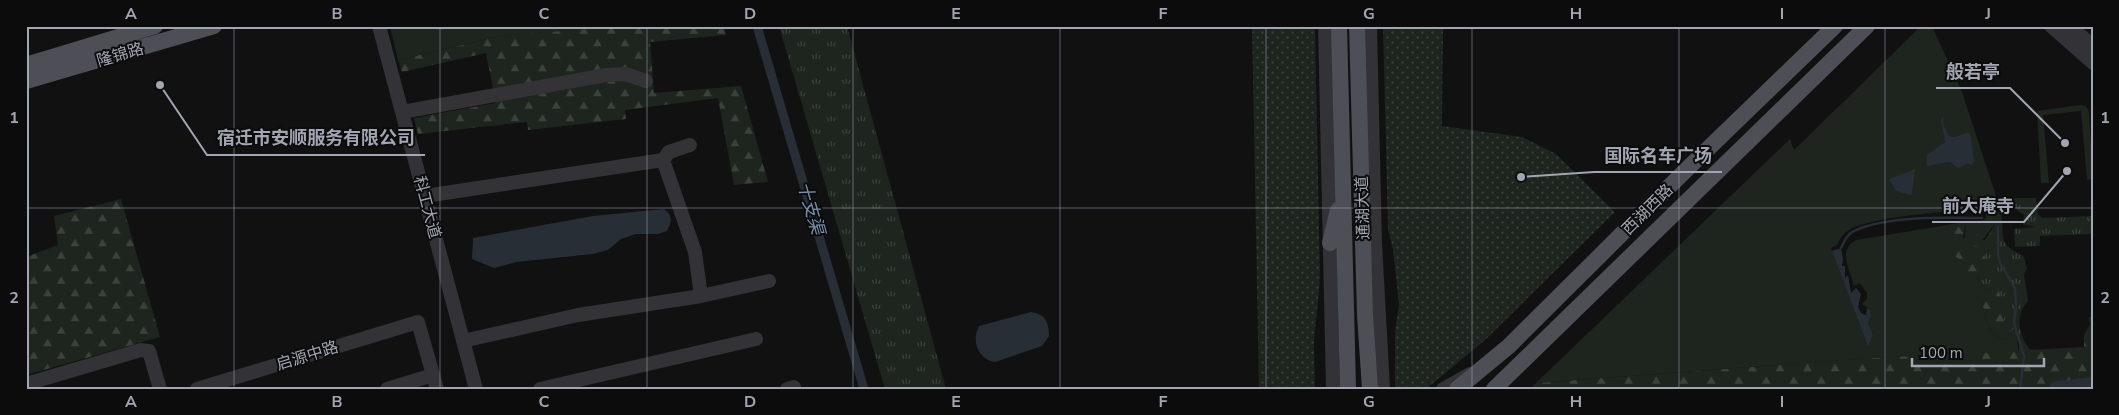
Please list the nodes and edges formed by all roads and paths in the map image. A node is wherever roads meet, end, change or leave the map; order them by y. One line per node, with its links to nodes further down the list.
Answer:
1 (155, 26): 14 (main road, 隆锦路)
2 (379, 26): 17 (street, 科工大道)
3 (1325, 26): 24 (street)
4 (1340, 26): 22 (main road, 通湖大道)
5 (1357, 26): 21 (main road, 通湖大道)
6 (1370, 26): 18 (street)
7 (1835, 26): 29 (main road, 西湖西路)
8 (1867, 26): 31 (main road, 西湖西路)
9 (2051, 26): 13 (street)
10 (2069, 26): 12 (street)
11 (212, 27): 16 (main road, 隆锦路)
12 (2093, 46)
13 (2093, 63)
14 (26, 65)
15 (646, 81): 17 (street)
16 (26, 82)
17 (402, 112): 23 (street, 科工大道)
18 (1373, 138): 21 (main road); 34 (street)
19 (690, 145): 20 (street)
20 (663, 160): 23 (street); 26 (street)
21 (1361, 173): 34 (main road, 通湖大道)
22 (1344, 188): 24 (main road); 41 (main road, 通湖大道)
23 (424, 196): 28 (street, 科工大道)
24 (1330, 244): 40 (street)
25 (769, 281): 26 (street)
26 (701, 296): 28 (street)
27 (756, 339): 39 (street)
28 (463, 340): 38 (street, 科工大道)
29 (1484, 368): 42 (street); 43 (main road, 西湖西路)
30 (433, 375): 33 (street, 启源中路); 36 (street); 37 (street)
31 (1509, 375): 44 (main road, 西湖西路); 45 (main road)
32 (26, 384): 35 (street)
33 (206, 388)
34 (1379, 388)
35 (160, 389)
36 (387, 389)
37 (437, 389)
38 (476, 389)
39 (540, 389)
40 (1333, 389)
41 (1348, 389)
42 (1443, 389)
43 (1457, 389)
44 (1494, 389)
45 (1500, 389)

